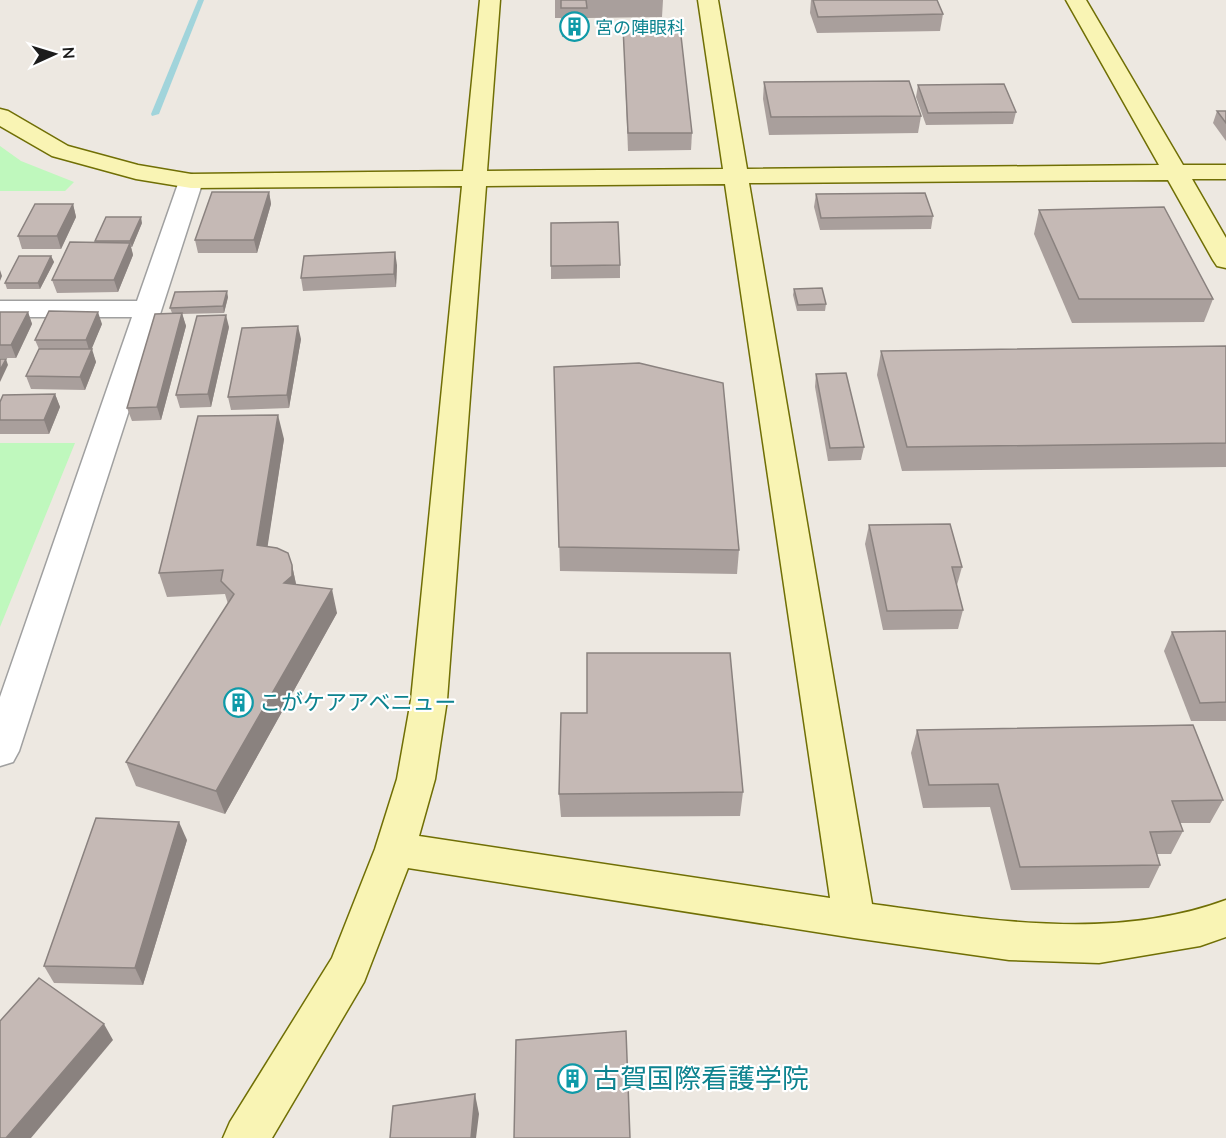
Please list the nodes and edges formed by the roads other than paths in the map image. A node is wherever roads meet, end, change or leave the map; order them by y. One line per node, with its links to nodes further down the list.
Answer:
1 (489, 0): 8 (street)
2 (708, 0): 7 (street)
3 (1076, 0): 5 (street)
4 (0, 116): 9 (street)
5 (1176, 172): 6 (street); 7 (street); 10 (street)
6 (1226, 172)
7 (738, 176): 8 (street); 17 (street)
8 (475, 179): 9 (street); 15 (street)
9 (190, 181): 12 (street)
10 (1226, 260)
11 (0, 309): 12 (street)
12 (146, 309): 13 (street)
13 (13, 671): 14 (street)
14 (0, 751)
15 (395, 849): 17 (street); 18 (street)
16 (1226, 918): 17 (street)
17 (854, 920)
18 (246, 1138)

